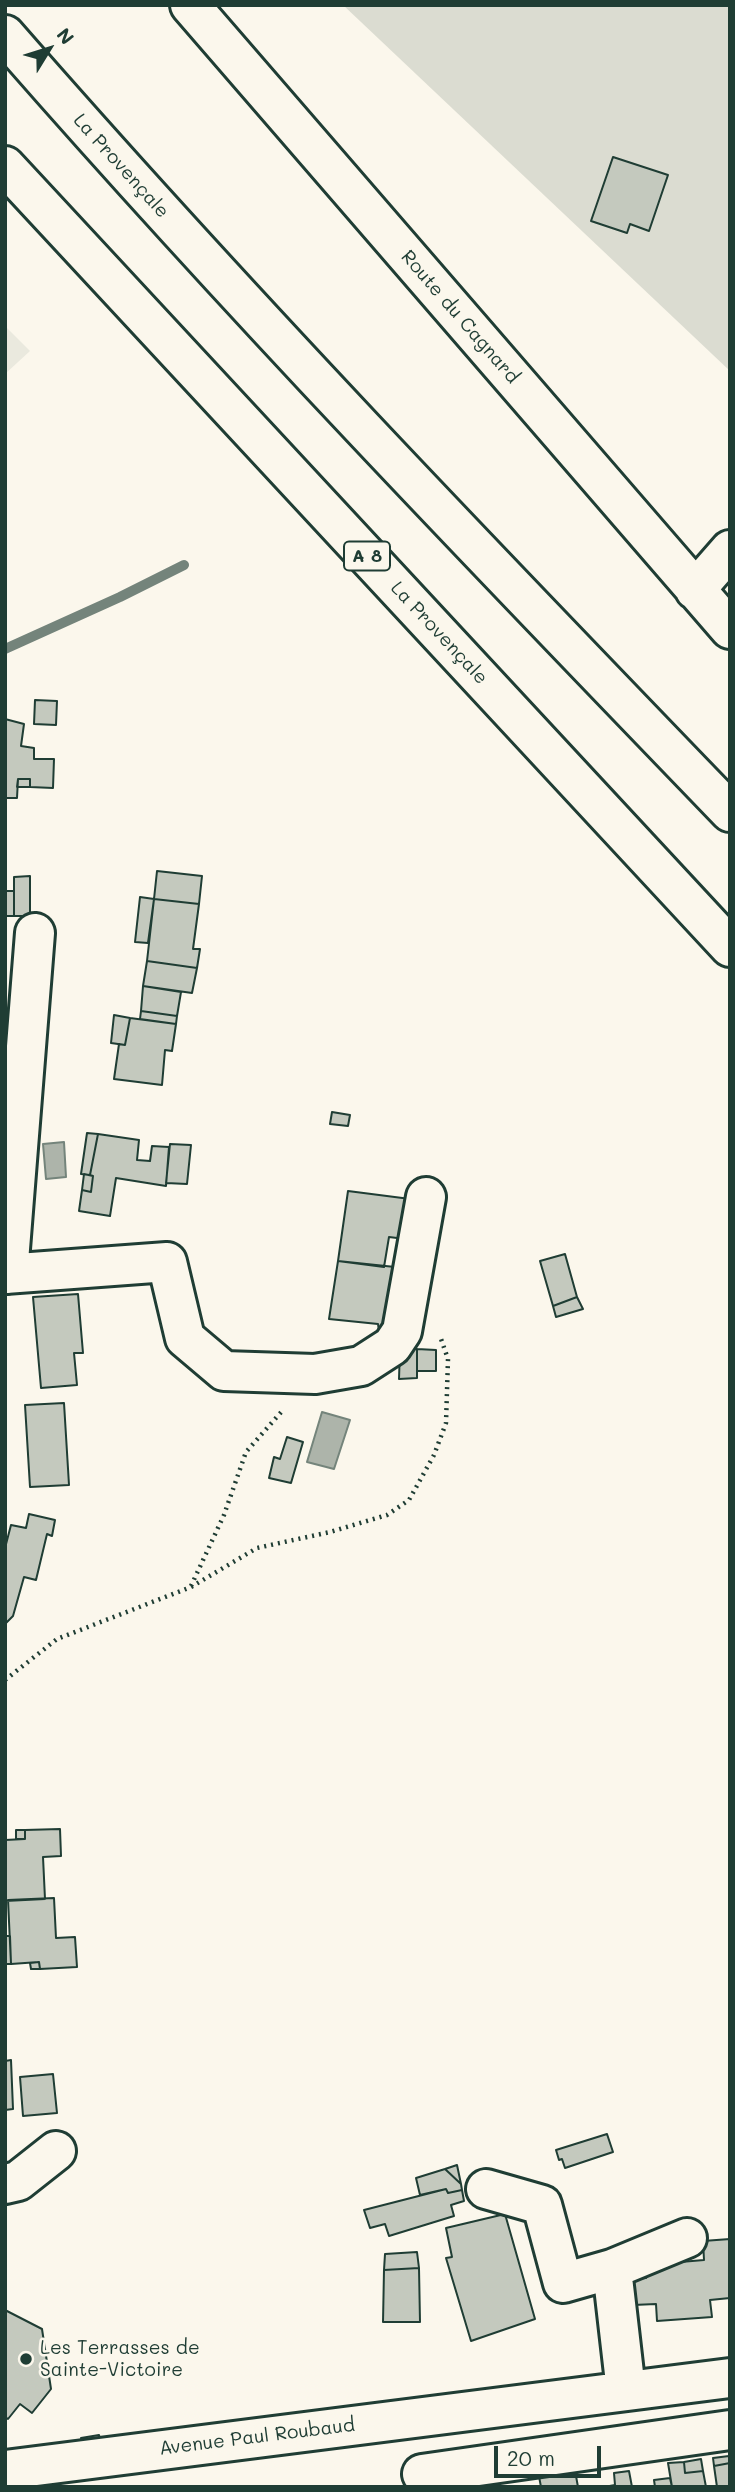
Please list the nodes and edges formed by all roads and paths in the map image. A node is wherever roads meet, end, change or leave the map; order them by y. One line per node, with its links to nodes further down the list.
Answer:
1 (190, 5): 5 (main road, Route du Cagnard)
2 (5, 35): 7 (main road, La Provençale)
3 (5, 166): 9 (main road, La Provençale / A 8)
4 (730, 550): 5 (main road)
5 (695, 590): 6 (main road, Route du Cagnard)
6 (730, 629)
7 (730, 813)
8 (35, 933): 11 (main road)
9 (730, 947)
10 (426, 1197): 12 (main road)
11 (7, 1274): 13 (main road)
12 (392, 1346): 13 (main road); 14 (path)
13 (315, 1374): 14 (path)
14 (191, 1587): 15 (path)
15 (5, 1681)
16 (56, 2151): 17 (main road)
17 (5, 2184)
18 (486, 2189): 20 (main road)
19 (687, 2238): 20 (main road)
20 (612, 2269): 22 (main road)
21 (730, 2378): 22 (main road, Avenue Paul Roubaud)
22 (625, 2391): 23 (main road, Avenue Paul Roubaud)
23 (510, 2405): 25 (main road); 28 (main road, Avenue Paul Roubaud)
24 (730, 2430): 25 (main road)
25 (517, 2459): 27 (main road)
26 (5, 2470): 28 (main road, Avenue Paul Roubaud)
27 (422, 2474)
28 (46, 2475)

